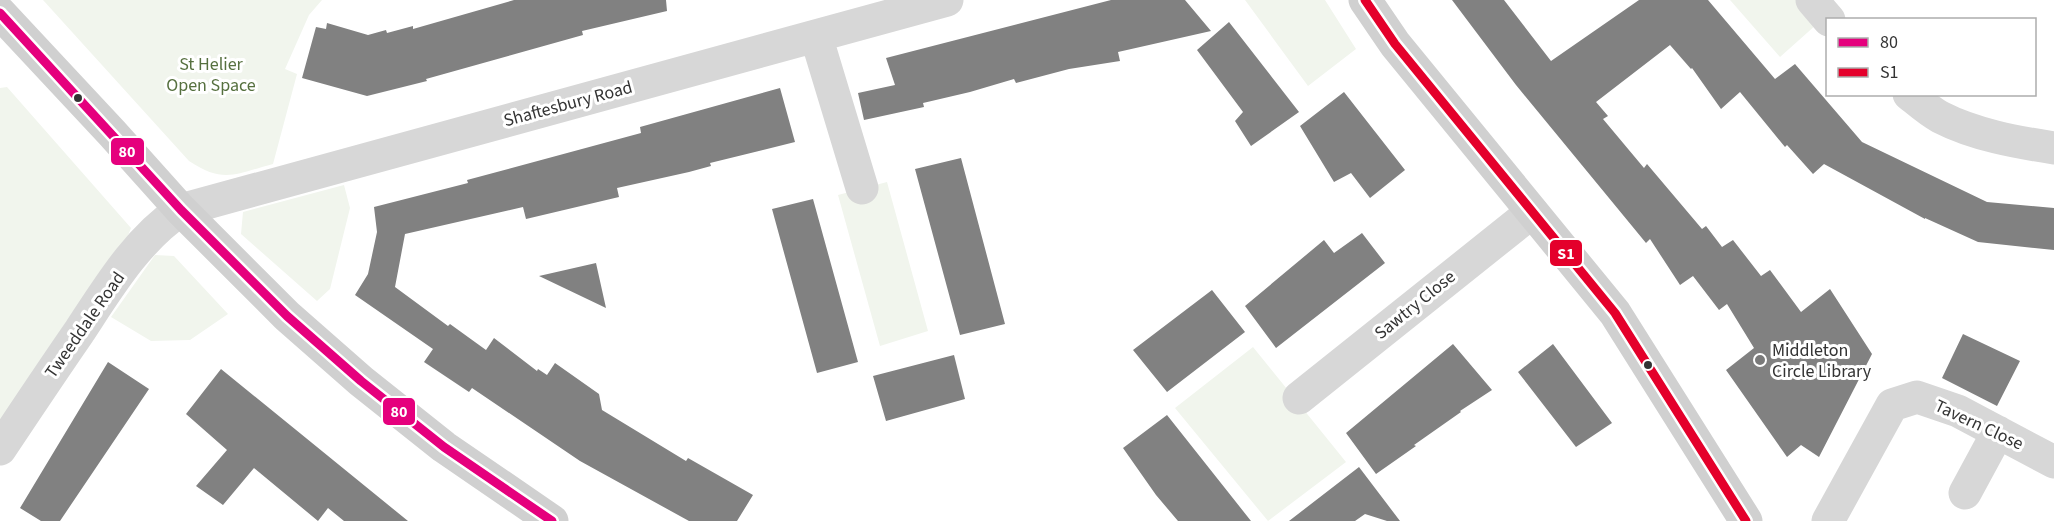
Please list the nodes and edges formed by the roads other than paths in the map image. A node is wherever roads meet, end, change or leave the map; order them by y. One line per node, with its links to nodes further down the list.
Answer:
1 (947, 0): 6 (street, Shaftesbury Road)
2 (1365, 0): 11 (street)
3 (1812, 0): 5 (street)
4 (0, 13): 10 (street)
5 (1827, 18)
6 (816, 36): 9 (street); 10 (street, Shaftesbury Road)
7 (1912, 96): 8 (street)
8 (2054, 148)
9 (862, 188)
10 (181, 210): 14 (street, Tweeddale Road); 17 (street)
11 (1532, 212): 12 (street, Sawtry Close); 18 (street)
12 (1299, 398)
13 (1998, 432): 15 (street, Tavern Close); 16 (street); 19 (street, Tavern Close)
14 (0, 449)
15 (2054, 462)
16 (1965, 493)
17 (552, 521)
18 (1746, 521)
19 (1828, 521)

